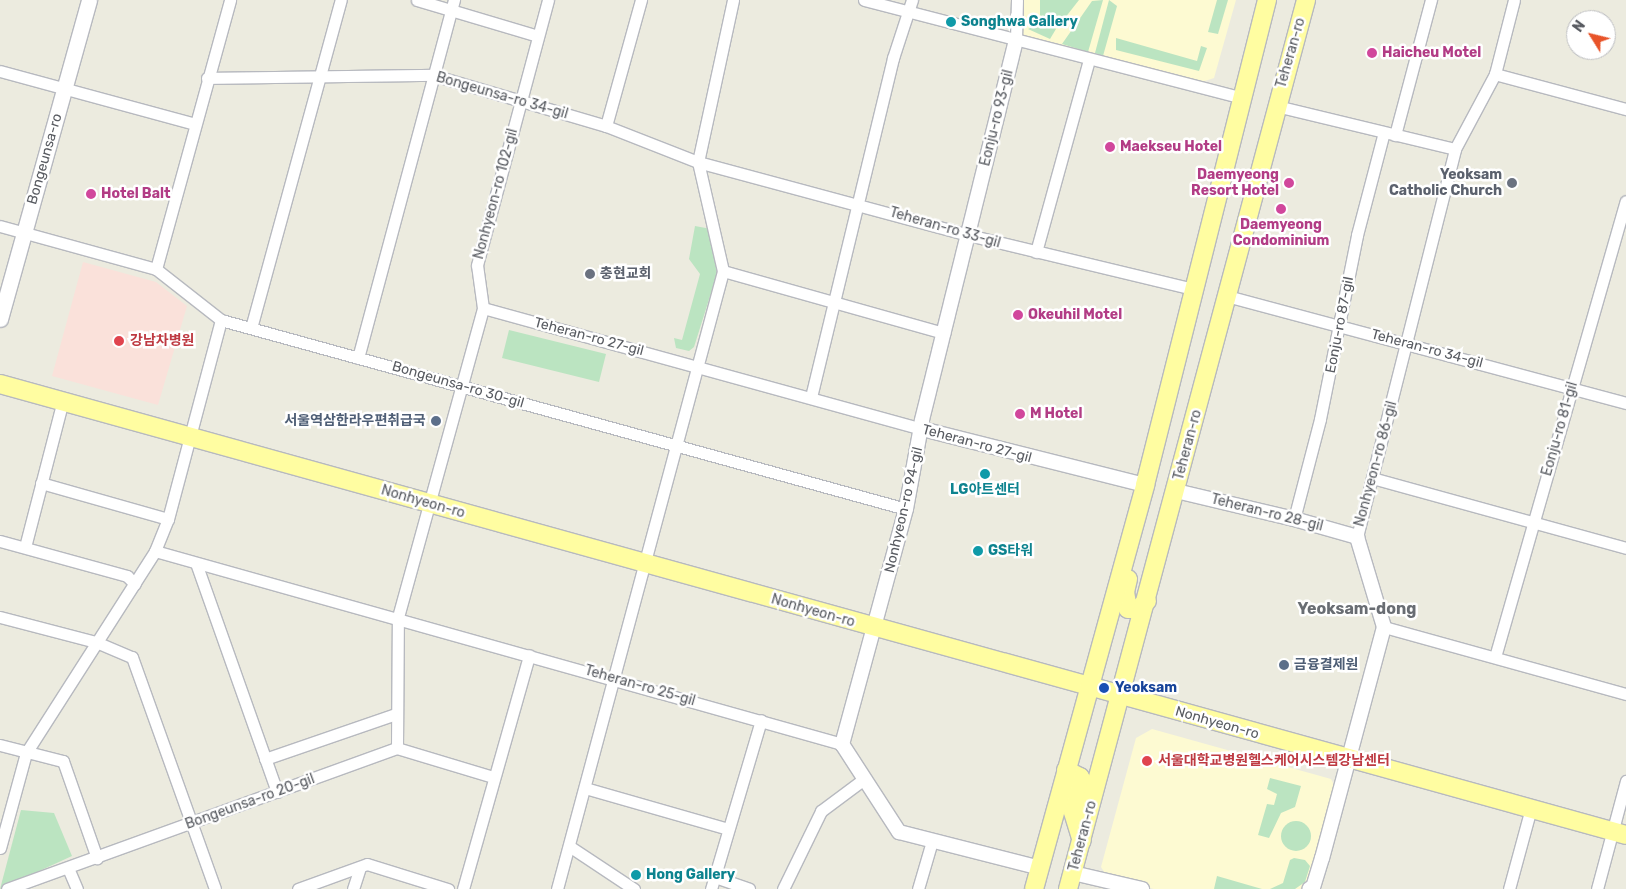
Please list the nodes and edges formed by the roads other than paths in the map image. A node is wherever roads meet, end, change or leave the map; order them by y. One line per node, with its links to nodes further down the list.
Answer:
1 (89, 0): 25 (main road, Bongeunsa-ro)
2 (230, 0): 23 (street)
3 (341, 0): 24 (street)
4 (417, 0): 15 (street)
5 (548, 0): 17 (street, Nonhyeon-ro 102-gil)
6 (642, 0): 31 (street)
7 (733, 0): 34 (street)
8 (864, 0): 16 (street)
9 (912, 0): 16 (street)
10 (1017, 0): 18 (street, Eonju-ro 93-gil)
11 (1267, 0): 26 (main road)
12 (1306, 0): 28 (main road, Teheran-ro)
13 (1431, 0): 32 (street, Eonju-ro 87-gil)
14 (1514, 0): 21 (street, Nonhyeon-ro 86-gil)
15 (452, 5): 17 (street); 22 (street)
16 (907, 12): 18 (street); 36 (street)
17 (538, 36): 27 (street, Nonhyeon-ro 102-gil)
18 (1016, 40): 19 (street); 39 (street, Eonju-ro 93-gil)
19 (1089, 60): 26 (street); 40 (street)
20 (0, 71): 25 (street)
21 (1495, 74): 29 (street); 33 (street, Nonhyeon-ro 86-gil)
22 (433, 75): 24 (street, Bongeunsa-ro 34-gil); 27 (street, Bongeunsa-ro 34-gil); 53 (street)
23 (207, 78): 24 (street, Bongeunsa-ro 34-gil); 30 (street)
24 (320, 78): 50 (street)
25 (64, 89): 30 (street); 38 (main road, Bongeunsa-ro)
26 (1242, 98): 43 (main road)
27 (520, 101): 31 (street, Bongeunsa-ro 34-gil); 46 (street, Nonhyeon-ro 102-gil)
28 (1276, 106): 32 (street); 44 (main road, Teheran-ro)
29 (1626, 109)
30 (195, 124): 41 (street)
31 (606, 126): 34 (street, Bongeunsa-ro 34-gil)
32 (1389, 133): 33 (street); 49 (street, Eonju-ro 87-gil)
33 (1455, 149): 52 (street, Nonhyeon-ro 86-gil)
34 (698, 162): 36 (street, Teheran-ro 33-gil); 42 (street)
35 (1626, 201): 57 (street, Eonju-ro 81-gil)
36 (858, 203): 39 (street, Teheran-ro 33-gil); 45 (street)
37 (0, 226): 38 (street, Bongeunsa-ro 30-gil)
38 (24, 233): 41 (street, Bongeunsa-ro 30-gil); 47 (main road, Bongeunsa-ro)
39 (968, 235): 40 (street, Teheran-ro 33-gil); 51 (street, Nonhyeon-ro 94-gil)
40 (1036, 252): 43 (street, Teheran-ro 33-gil)
41 (156, 269): 48 (street, Bongeunsa-ro 30-gil)
42 (723, 271): 45 (street); 54 (street)
43 (1193, 289): 66 (main road)
44 (1227, 296): 49 (street, Teheran-ro 34-gil); 67 (main road, Teheran-ro)
45 (832, 302): 51 (street); 58 (street)
46 (483, 308): 54 (street, Teheran-ro 27-gil); 56 (street, Nonhyeon-ro 102-gil)
47 (0, 319)
48 (221, 320): 50 (street, Bongeunsa-ro 30-gil); 62 (street)
49 (1341, 326): 52 (street, Teheran-ro 34-gil); 70 (street, Eonju-ro 87-gil)
50 (251, 328): 53 (street, Bongeunsa-ro 30-gil)
51 (944, 333): 61 (street, Nonhyeon-ro 94-gil)
52 (1406, 341): 57 (street, Teheran-ro 34-gil); 64 (street, Nonhyeon-ro 86-gil)
53 (358, 358): 56 (street, Bongeunsa-ro 30-gil)
54 (696, 367): 58 (street, Teheran-ro 27-gil); 63 (street)
55 (0, 384): 59 (main road, Nonhyeon-ro)
56 (461, 386): 63 (street, Bongeunsa-ro 30-gil); 68 (street, Nonhyeon-ro 102-gil)
57 (1572, 387): 60 (street, Teheran-ro 34-gil); 72 (street, Eonju-ro 81-gil)
58 (811, 397): 61 (street, Teheran-ro 27-gil)
59 (62, 400): 62 (main road, Nonhyeon-ro); 65 (street)
60 (1626, 403)
61 (922, 429): 66 (street, Teheran-ro 27-gil); 69 (street, Nonhyeon-ro 94-gil)
62 (190, 435): 68 (main road, Nonhyeon-ro); 71 (street)
63 (677, 447): 69 (street, Bongeunsa-ro 30-gil); 79 (street)
64 (1372, 478): 72 (street); 74 (street, Nonhyeon-ro 86-gil)
65 (41, 483): 71 (street); 76 (street)
66 (1145, 485): 73 (main road)
67 (1176, 491): 70 (street, Teheran-ro 28-gil); 82 (main road, Teheran-ro)
68 (428, 504): 79 (main road, Nonhyeon-ro); 84 (street, Nonhyeon-ro 102-gil)
69 (906, 509): 86 (street, Nonhyeon-ro 94-gil)
70 (1294, 518): 74 (street, Teheran-ro 28-gil)
71 (168, 519): 78 (street)
72 (1532, 523): 77 (street); 89 (street, Eonju-ro 81-gil)
73 (1132, 530): 82 (main road); 91 (main road)
74 (1357, 537): 85 (street, Nonhyeon-ro 86-gil)
75 (0, 541): 76 (street)
76 (25, 547): 81 (street)
77 (1626, 548)
78 (154, 551): 80 (street, Teheran-ro 25-gil); 81 (street)
79 (647, 562): 86 (main road, Nonhyeon-ro); 90 (street)
80 (196, 563): 84 (street, Teheran-ro 25-gil); 100 (street)
81 (135, 584): 87 (street)
82 (1147, 601): 93 (main road, Teheran-ro)
83 (0, 617): 87 (street)
84 (398, 617): 88 (street, Teheran-ro 25-gil); 94 (street, Nonhyeon-ro 102-gil)
85 (1384, 627): 89 (street); 101 (street)
86 (874, 628): 91 (main road, Nonhyeon-ro); 96 (street, Nonhyeon-ro 94-gil)
87 (96, 642): 99 (street); 109 (street)
88 (529, 655): 90 (street, Teheran-ro 25-gil); 103 (street)
89 (1495, 657): 92 (street)
90 (615, 680): 95 (street, Teheran-ro 25-gil); 106 (street)
91 (1089, 686): 93 (main road, Nonhyeon-ro); 102 (main road)
92 (1626, 694)
93 (1122, 696): 101 (main road, Nonhyeon-ro); 112 (main road, Teheran-ro)
94 (396, 714): 98 (street, Nonhyeon-ro 102-gil); 100 (street)
95 (761, 720): 96 (street, Teheran-ro 25-gil); 110 (street)
96 (842, 744): 104 (street)
97 (0, 745): 99 (street)
98 (397, 748): 103 (street); 107 (street, Bongeunsa-ro 20-gil)
99 (26, 753): 115 (street); 116 (street)
100 (265, 759): 107 (street)
101 (1348, 760): 108 (main road, Nonhyeon-ro); 124 (street)
102 (1066, 770): 112 (main road); 119 (main road)
103 (493, 777): 131 (street)
104 (864, 779): 113 (street); 123 (street)
105 (1626, 781): 111 (street)
106 (585, 788): 110 (street); 114 (street)
107 (276, 792): 109 (street, Bongeunsa-ro 20-gil)
108 (1531, 808): 111 (main road, Nonhyeon-ro); 139 (street)
109 (191, 824): 116 (street, Bongeunsa-ro 20-gil); 127 (street)
110 (728, 829): 120 (street)
111 (1619, 833): 140 (street)
112 (1082, 840): 121 (main road, Teheran-ro)
113 (932, 841): 119 (street); 136 (street)
114 (569, 846): 132 (street); 133 (street)
115 (0, 848)
116 (97, 858): 118 (street, Bongeunsa-ro 20-gil)
117 (360, 867): 122 (street); 128 (street); 129 (street)
118 (68, 868): 125 (street, Bongeunsa-ro 20-gil); 126 (street)
119 (1040, 868): 137 (main road)
120 (715, 877): 134 (street); 135 (street)
121 (1071, 881): 138 (street)
122 (408, 884): 130 (street)
123 (784, 887)
124 (1312, 888)
125 (7, 889)
126 (77, 889)
127 (215, 889)
128 (298, 889)
129 (354, 889)
130 (448, 889)
131 (463, 889)
132 (558, 889)
133 (634, 889)
134 (711, 889)
135 (749, 889)
136 (918, 889)
137 (1034, 889)
138 (1142, 889)
139 (1509, 889)
140 (1597, 889)

